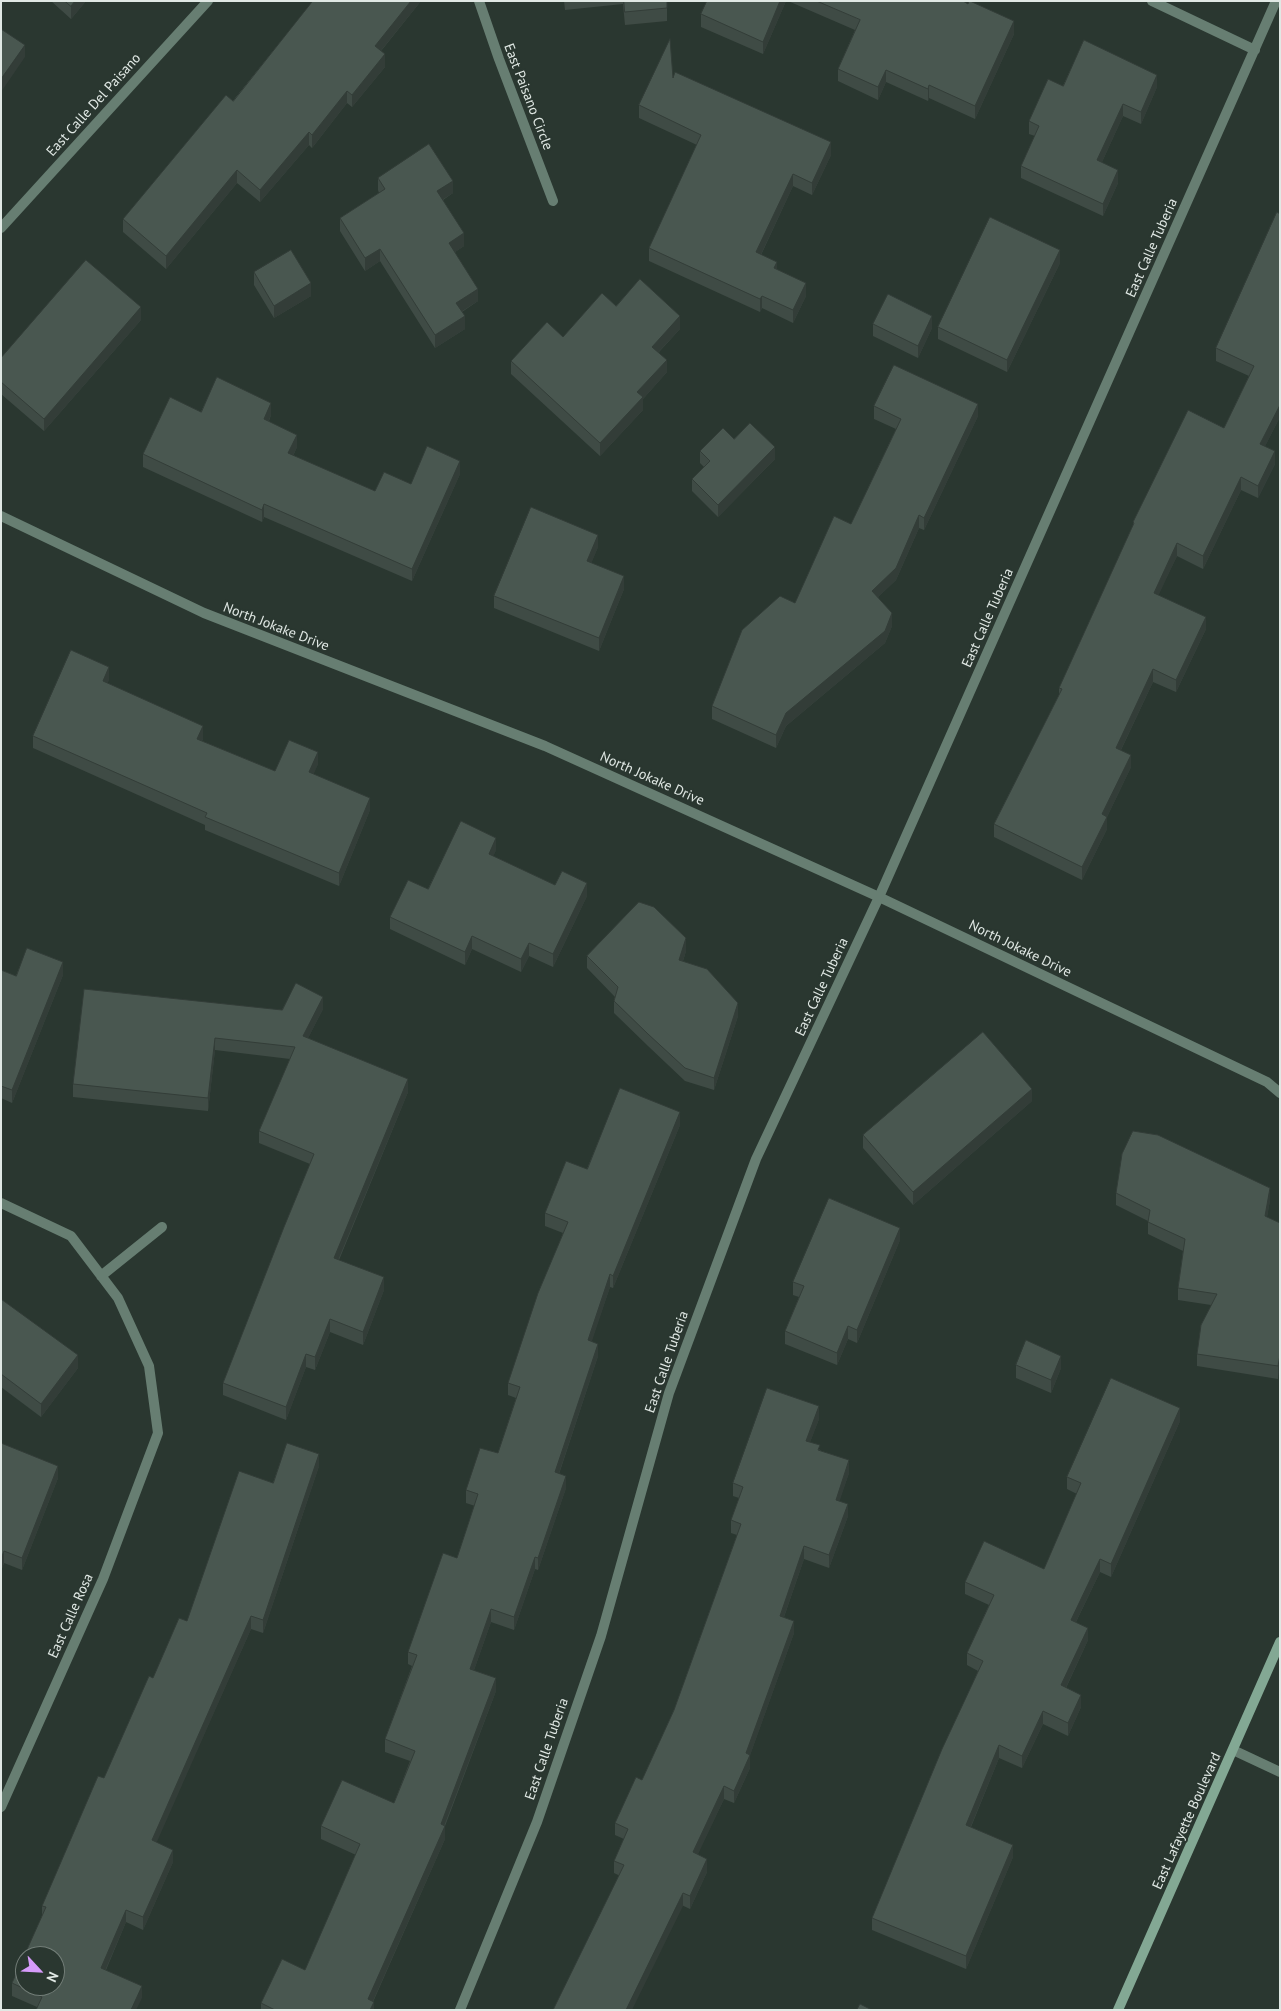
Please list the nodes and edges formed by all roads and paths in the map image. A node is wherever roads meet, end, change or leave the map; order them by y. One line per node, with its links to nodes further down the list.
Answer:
1 (208, 1): 7 (street, East Calle Del Paisano)
2 (479, 1): 6 (street, East Paisano Circle)
3 (1152, 1): 5 (street)
4 (1276, 1): 5 (street, East Calle Tuberia)
5 (1255, 50): 9 (street, East Calle Tuberia)
6 (553, 201)
7 (1, 228)
8 (1, 516): 9 (street, North Jokake Drive)
9 (879, 896): 10 (street, North Jokake Drive); 18 (street, East Calle Tuberia)
10 (1280, 1093)
11 (1, 1203): 13 (street)
12 (162, 1227): 13 (street)
13 (102, 1276): 17 (street, East Calle Rosa)
14 (1280, 1642): 15 (street, East Lafayette Boulevard)
15 (1233, 1750): 16 (street); 19 (street, East Lafayette Boulevard)
16 (1280, 1772)
17 (1, 1807)
18 (460, 2010)
19 (1118, 2010)

